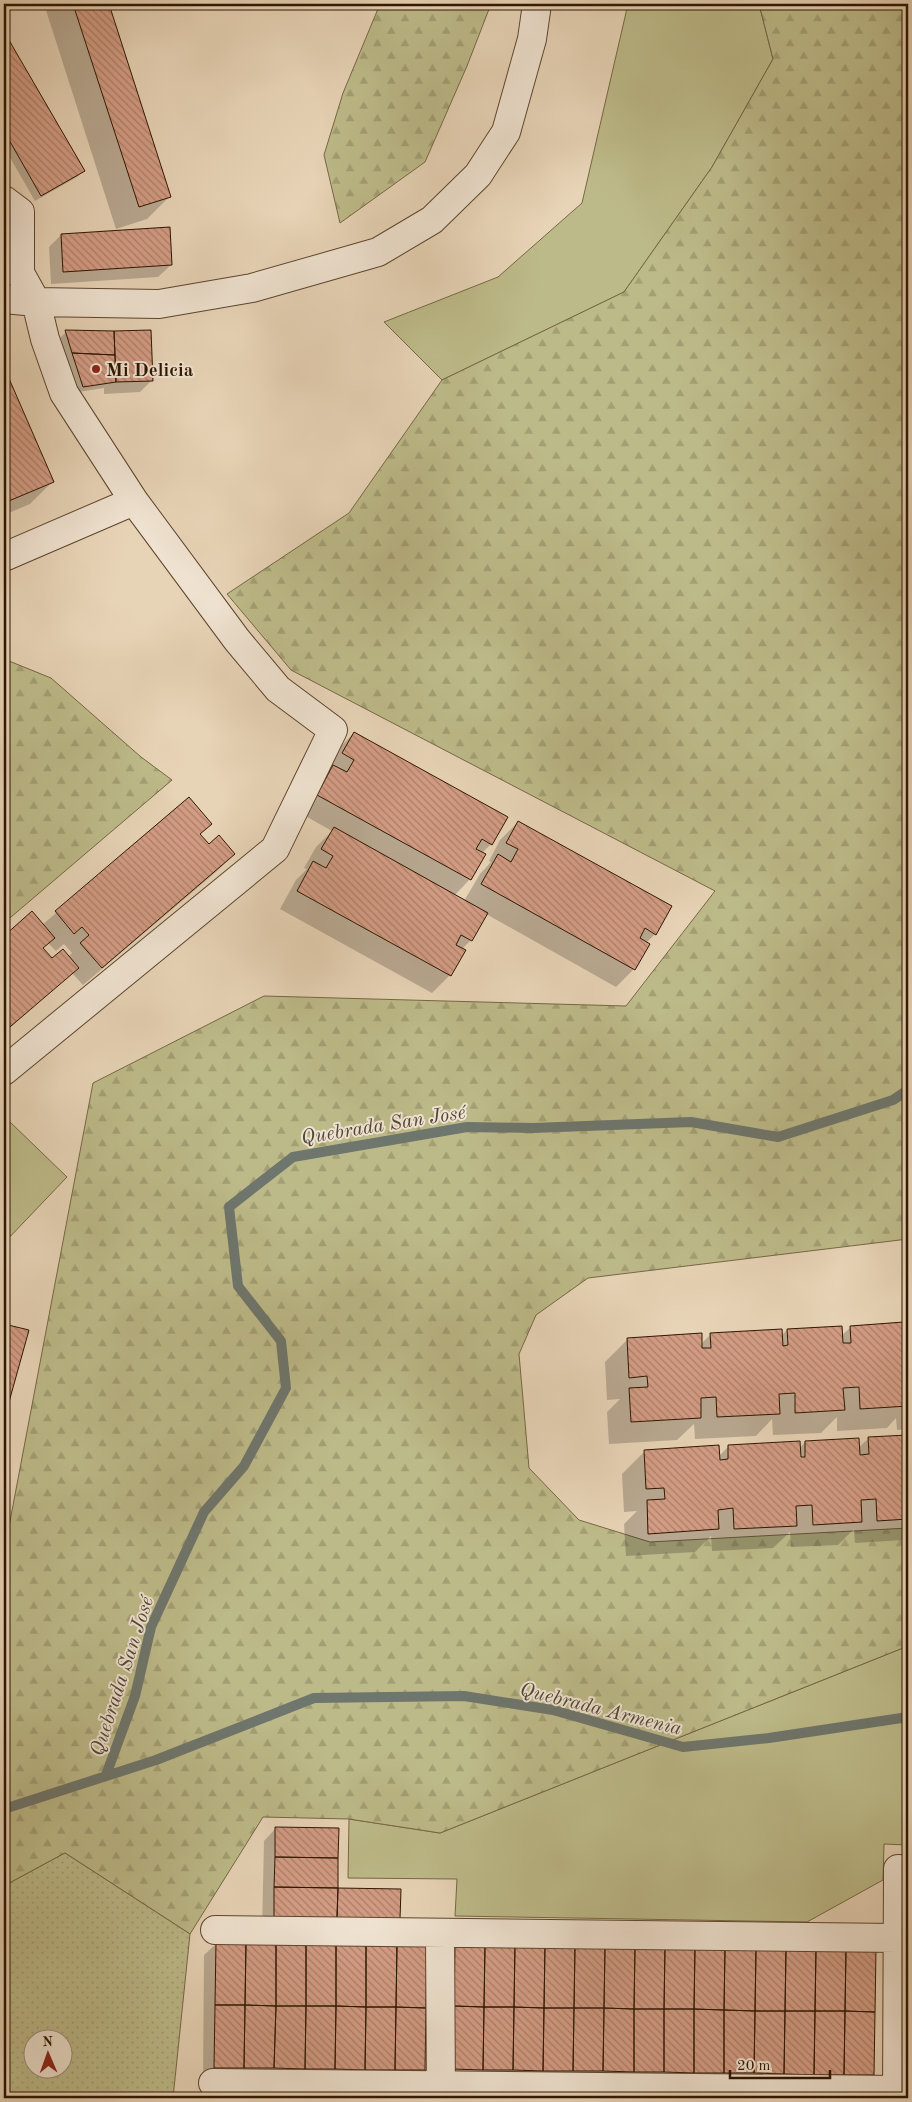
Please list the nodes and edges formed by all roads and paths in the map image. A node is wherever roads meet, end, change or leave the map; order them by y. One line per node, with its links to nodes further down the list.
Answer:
1 (537, 4): 4 (street)
2 (4, 200): 4 (street)
3 (4, 299): 4 (street)
4 (36, 302): 5 (street)
5 (134, 501): 6 (street); 7 (street)
6 (4, 557)
7 (4, 1071)
8 (908, 1870): 11 (street)
9 (215, 1930): 10 (street)
10 (440, 1934): 11 (street); 14 (street)
11 (897, 1938): 12 (street)
12 (902, 2030): 15 (street)
13 (213, 2083): 14 (street)
14 (441, 2092): 15 (street)
15 (897, 2094)

